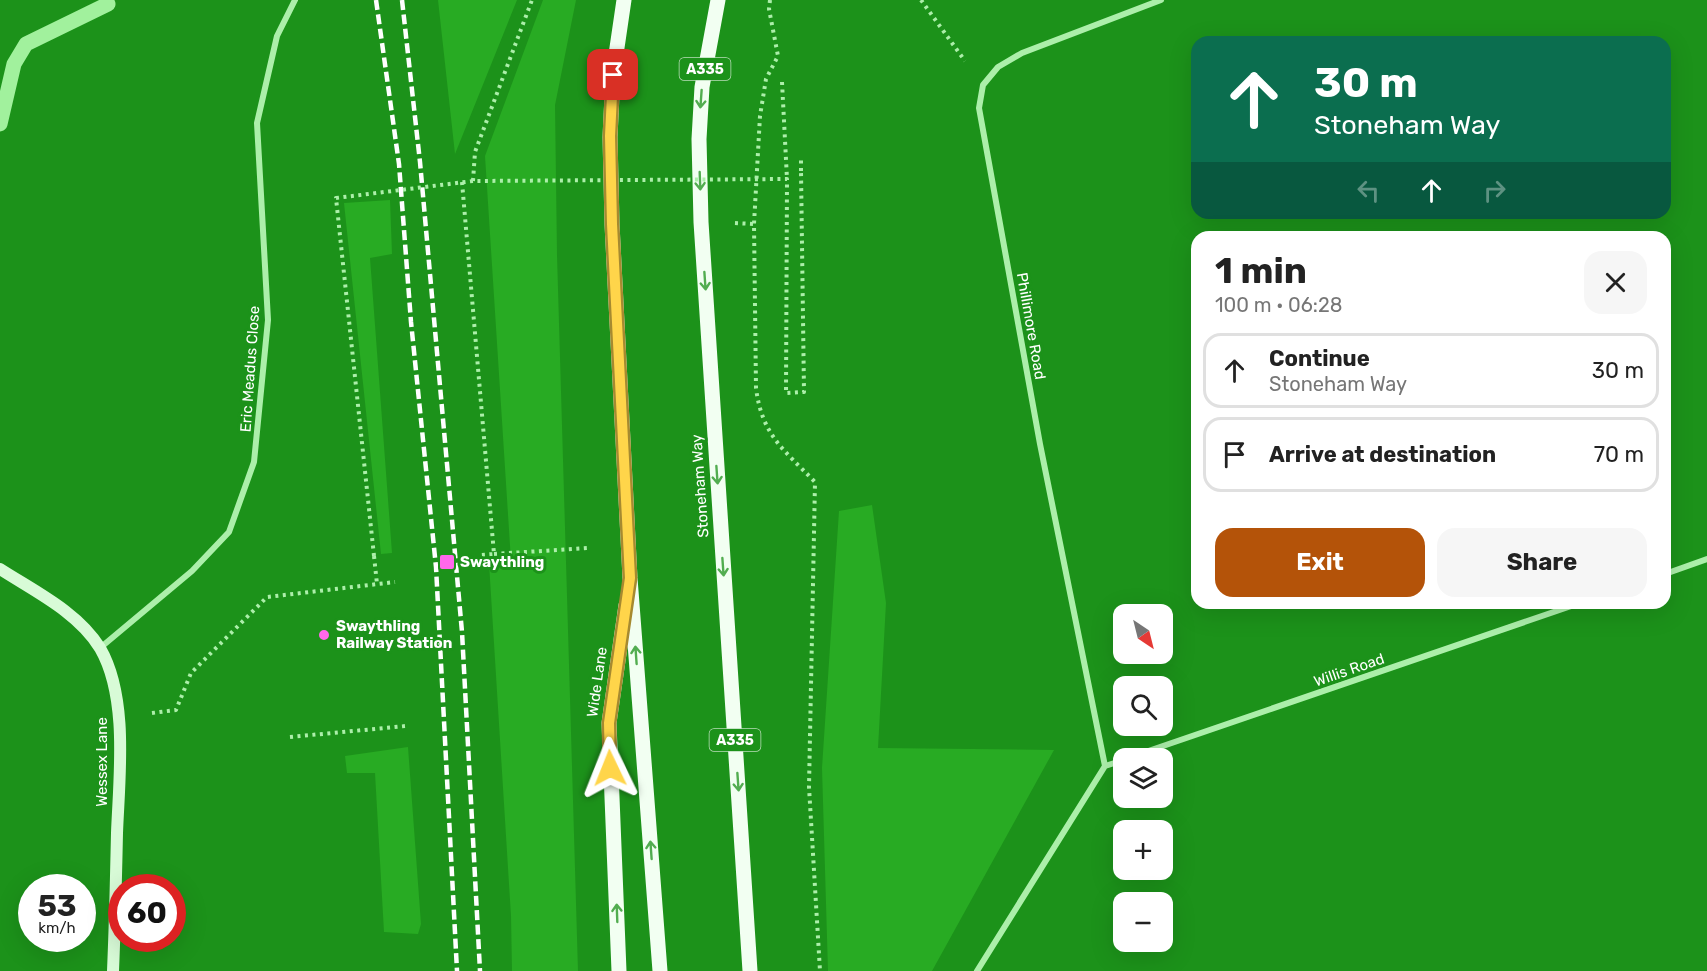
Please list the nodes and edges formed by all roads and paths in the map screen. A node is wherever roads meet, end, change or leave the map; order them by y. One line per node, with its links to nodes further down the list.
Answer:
1 (295, 0): 24 (street, Eric Meadus Close)
2 (532, 0): 12 (path)
3 (624, 0): 20 (main road)
4 (718, 0): 34 (main road, Stoneham Way / A335, one-way to 34)
5 (770, 0): 35 (path)
6 (921, 0): 9 (path)
7 (1161, 0): 9 (street)
8 (782, 82): 11 (path)
9 (983, 85): 30 (street, Phillimore Road)
10 (801, 158): 11 (path, bridge)
11 (787, 179): 12 (path, bridge)
12 (473, 181): 13 (path, bridge)
13 (462, 182): 15 (path); 22 (path, bridge)
14 (588, 548): 15 (path)
15 (494, 554): 16 (path)
16 (481, 555)
17 (1707, 559): 19 (street)
18 (0, 569): 24 (street, Wessex Lane)
19 (1671, 572)
20 (630, 578): 32 (main road, Wide Lane, one-way to 20); 33 (main road, one-way to 20)
21 (394, 582): 22 (path)
22 (377, 584): 25 (path)
23 (1562, 609): 28 (street, Willis Road)
24 (100, 648): 25 (street, Wessex Lane)
25 (118, 716): 31 (street, Wessex Lane)
26 (406, 726): 27 (path)
27 (290, 737)
28 (1156, 748)
29 (1113, 763): 30 (street, Willis Road)
30 (1105, 766): 36 (street)
31 (113, 971)
32 (619, 971)
33 (660, 971)
34 (750, 971)
35 (820, 971)
36 (977, 971)

